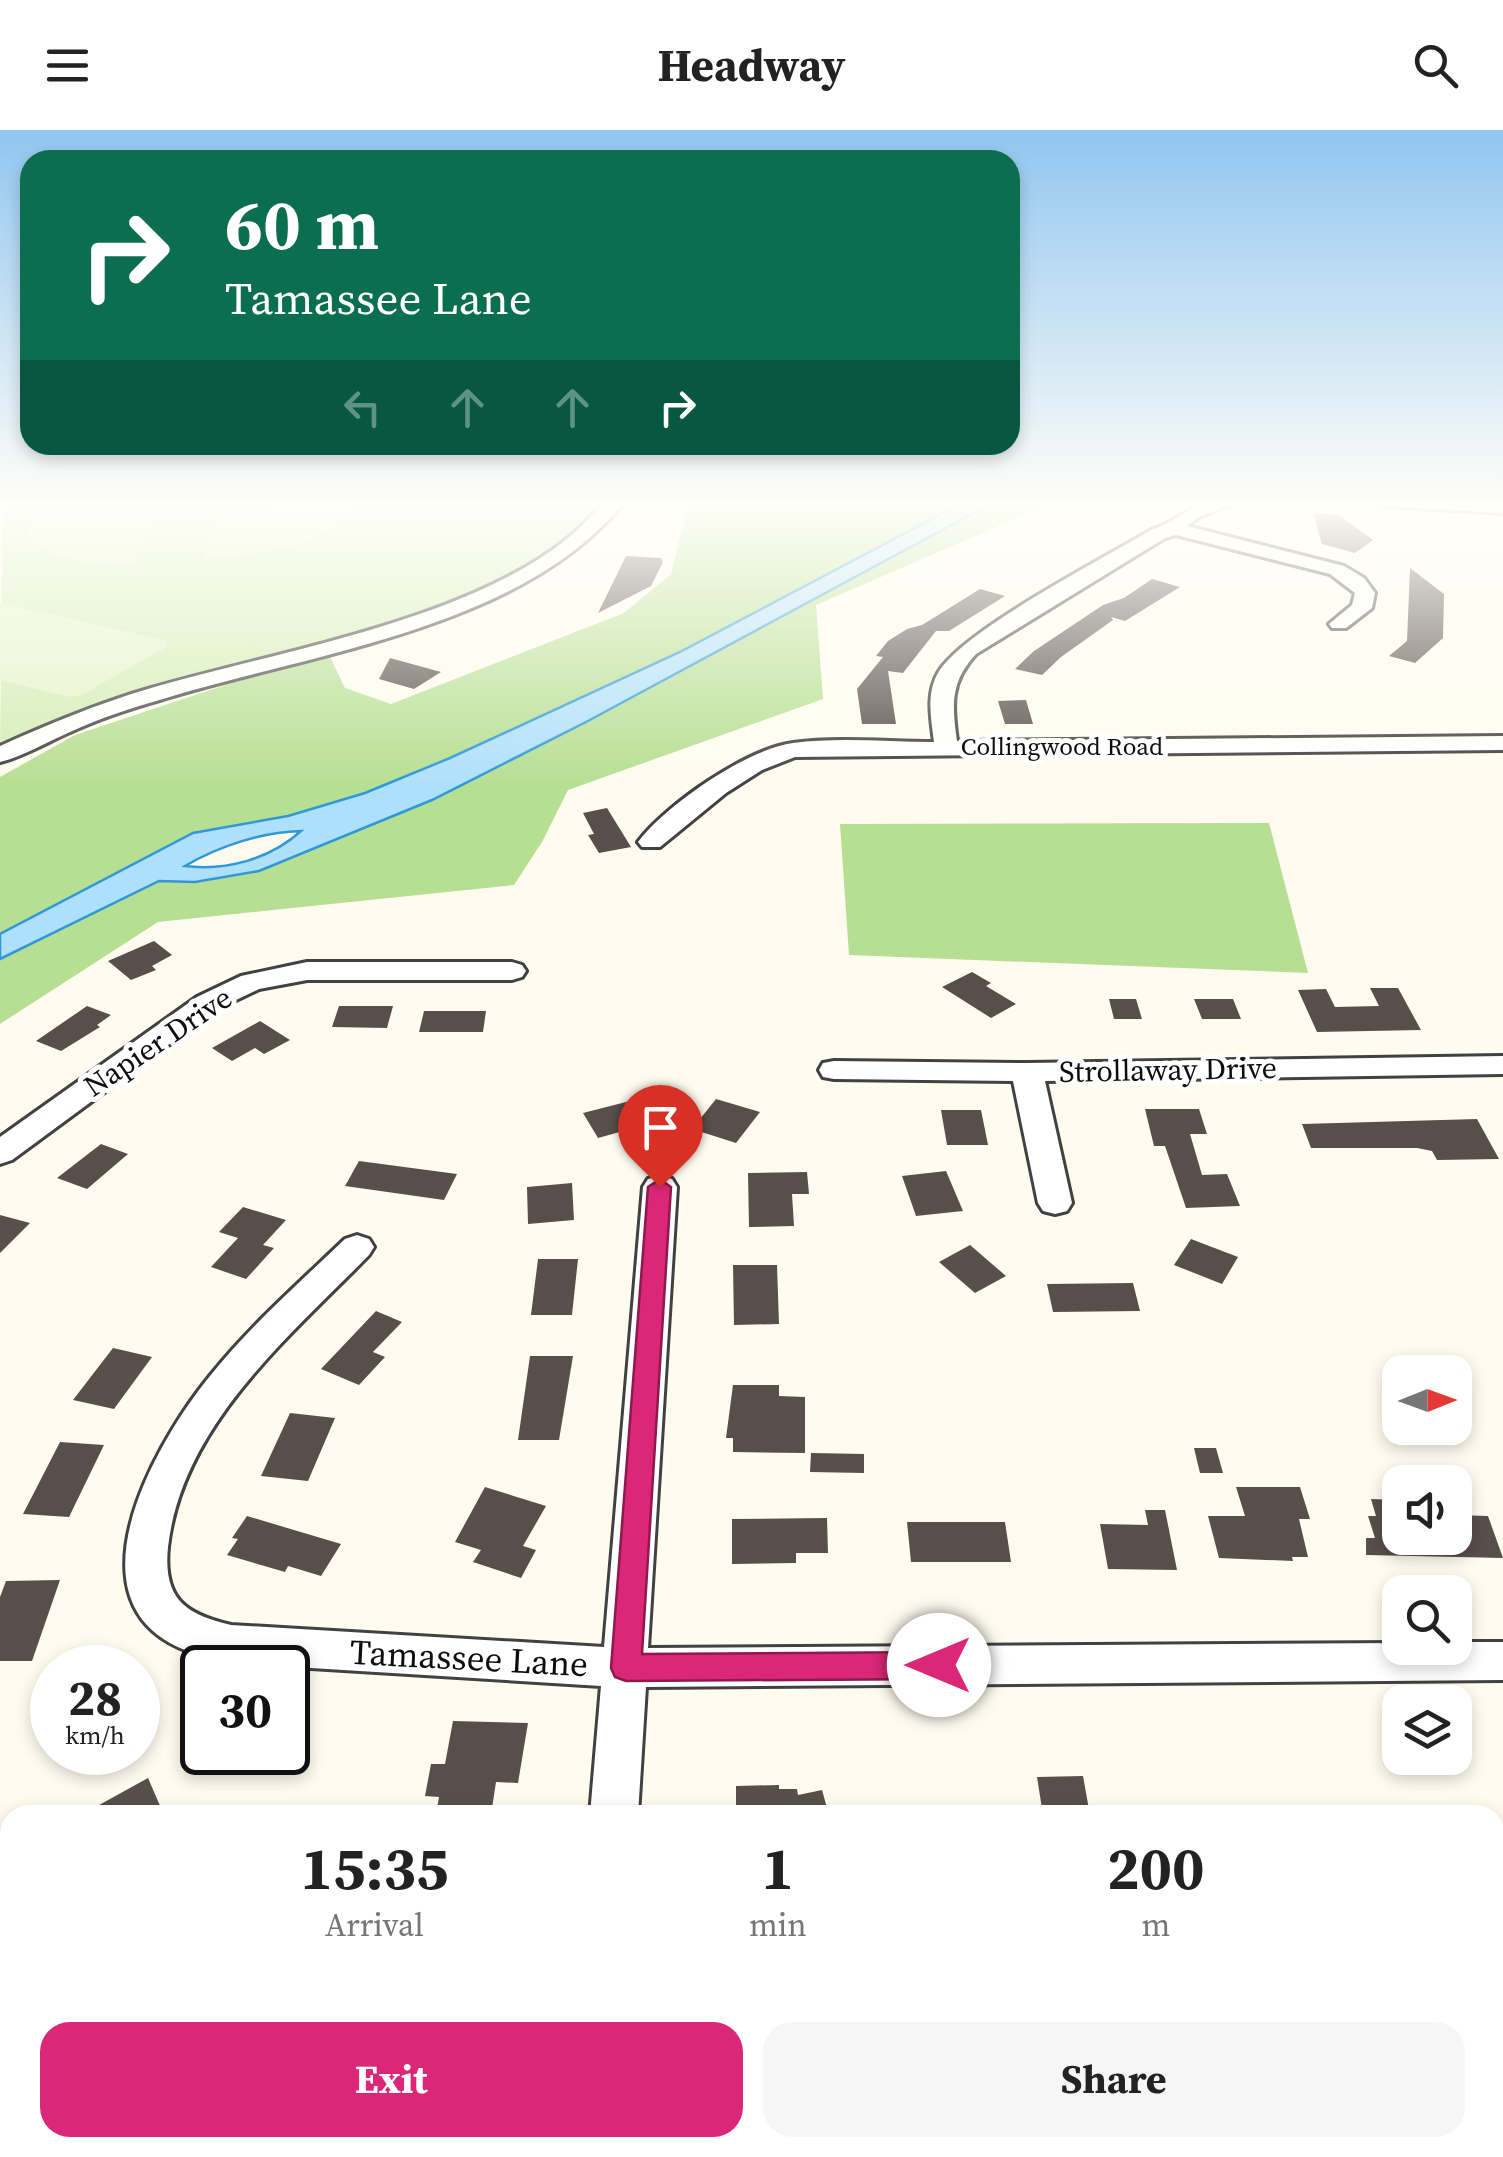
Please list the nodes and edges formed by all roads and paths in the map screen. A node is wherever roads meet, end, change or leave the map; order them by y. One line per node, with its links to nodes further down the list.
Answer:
1 (475, 596): 7 (street)
2 (1059, 596): 6 (street)
3 (1364, 596): 4 (street)
4 (1339, 624)
5 (1503, 743): 6 (street, Collingwood Road)
6 (946, 747): 8 (street, Collingwood Road)
7 (0, 755)
8 (651, 842)
9 (512, 971): 13 (street, Napier Drive)
10 (1503, 1065): 12 (street, Strollaway Drive)
11 (834, 1070): 12 (street, Strollaway Drive)
12 (1027, 1072): 15 (street)
13 (0, 1153)
14 (660, 1187): 18 (street, Tamassee Lane)
15 (1055, 1203)
16 (357, 1247): 18 (street, Tamassee Lane)
17 (1503, 1661): 18 (street, Tamassee Lane)
18 (626, 1668): 19 (street)
19 (615, 1805)

